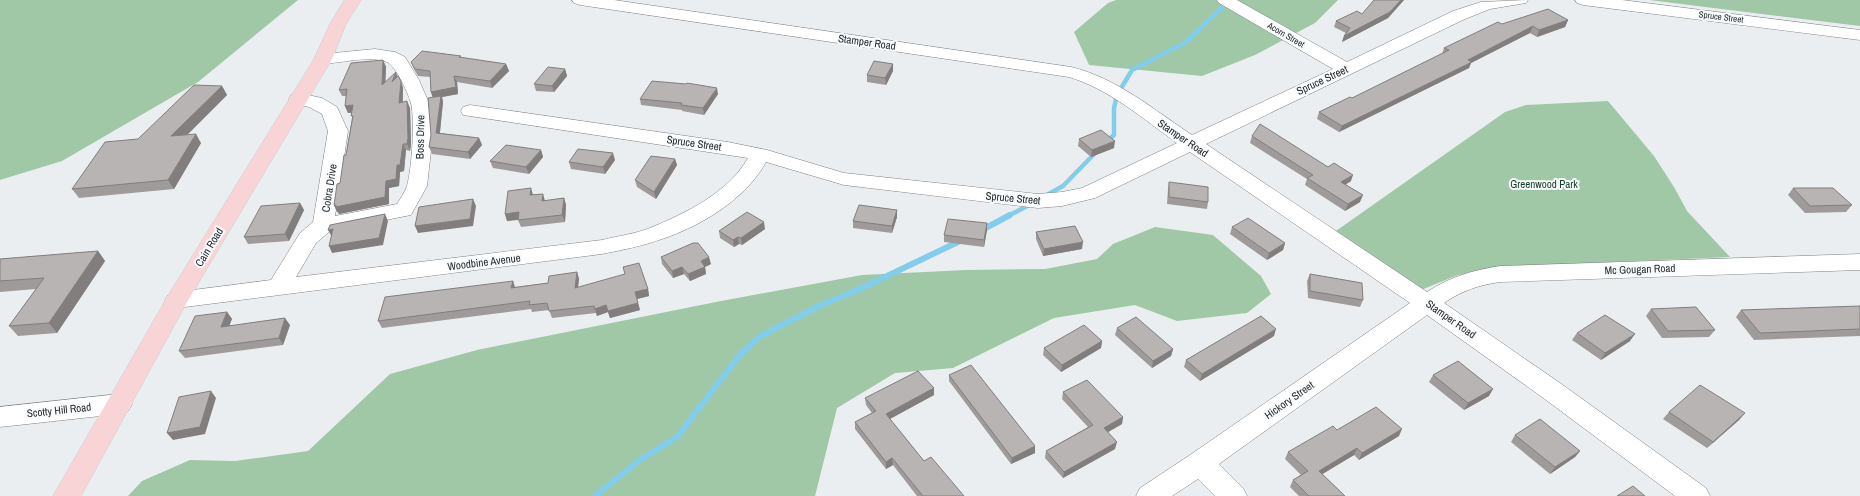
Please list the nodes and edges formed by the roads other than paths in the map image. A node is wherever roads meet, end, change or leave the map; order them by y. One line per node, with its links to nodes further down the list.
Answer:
1 (353, 0): 8 (main road, Cain Road)
2 (580, 0): 12 (street, Stamper Road)
3 (1225, 0): 9 (street, Acorn Street)
4 (1520, 0): 6 (street, Spruce Street)
5 (1583, 0): 7 (street, Spruce Street)
6 (1458, 8): 9 (street, Spruce Street)
7 (1860, 35)
8 (323, 59): 10 (main road, Cain Road); 14 (street, Boss Drive)
9 (1346, 69): 12 (street, Spruce Street)
10 (298, 99): 14 (street, Cobra Drive); 17 (main road, Cain Road)
11 (470, 111): 13 (street, Spruce Street)
12 (1190, 143): 13 (street, Spruce Street); 18 (street, Stamper Road)
13 (760, 154): 16 (street, Woodbine Avenue)
14 (323, 225): 16 (street, Cobra Drive)
15 (1860, 262): 18 (street, Mc Gougan Road)
16 (278, 288): 17 (street, Woodbine Avenue)
17 (177, 300): 19 (main road, Cain Road)
18 (1427, 302): 21 (street, Hickory Street); 25 (street, Stamper Road)
19 (119, 404): 20 (street, Scotty Hill Road); 22 (main road, Cain Road)
20 (0, 416)
21 (1200, 463): 23 (street, Hickory Street); 24 (street)
22 (67, 496)
23 (1150, 496)
24 (1233, 496)
25 (1696, 496)

